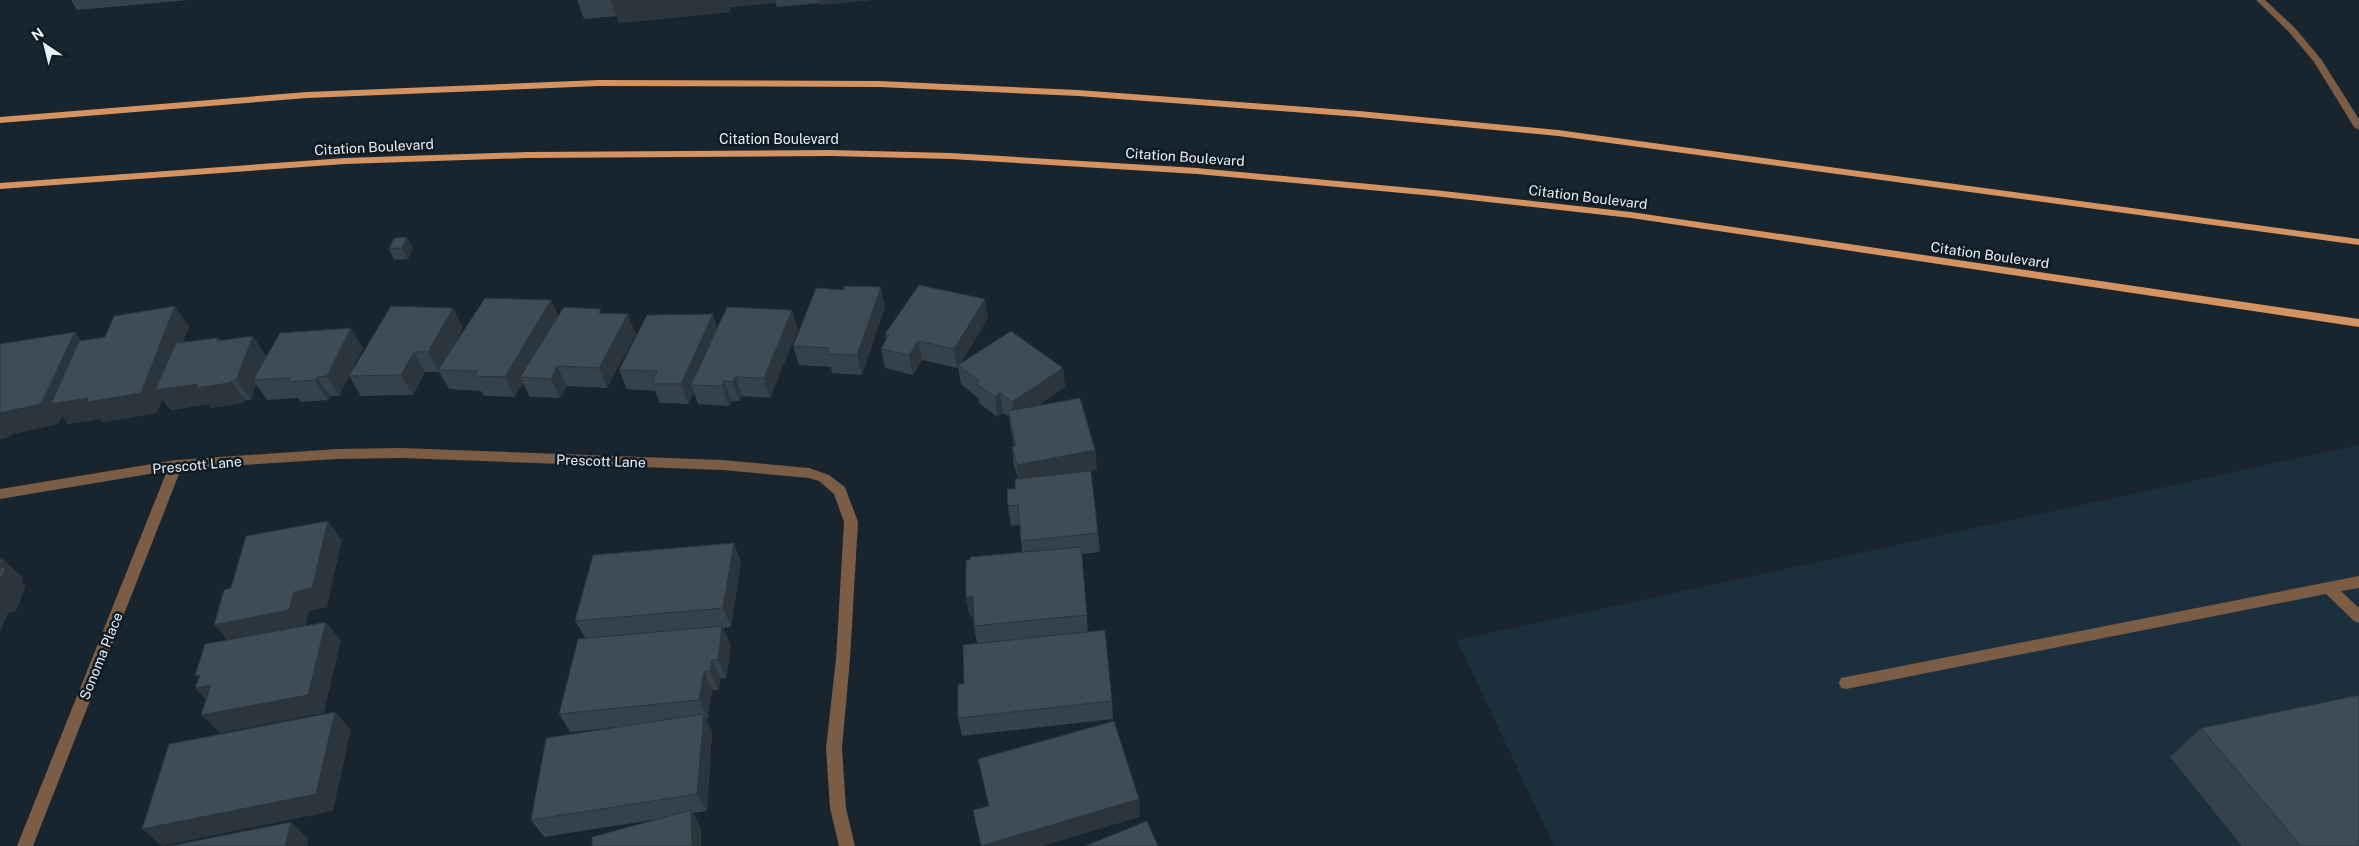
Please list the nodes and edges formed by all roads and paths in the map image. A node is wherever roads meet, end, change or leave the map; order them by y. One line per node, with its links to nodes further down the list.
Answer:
1 (2260, 0): 3 (street)
2 (0, 120): 5 (main road)
3 (2359, 127)
4 (0, 186): 6 (main road, Citation Boulevard)
5 (2359, 242)
6 (2359, 323)
7 (176, 465): 8 (street, Prescott Lane); 13 (street, Sonoma Place); 14 (street, Prescott Lane)
8 (0, 494)
9 (2359, 582): 10 (street)
10 (2329, 588): 11 (street); 12 (street)
11 (2359, 617)
12 (1846, 683)
13 (25, 846)
14 (847, 846)

